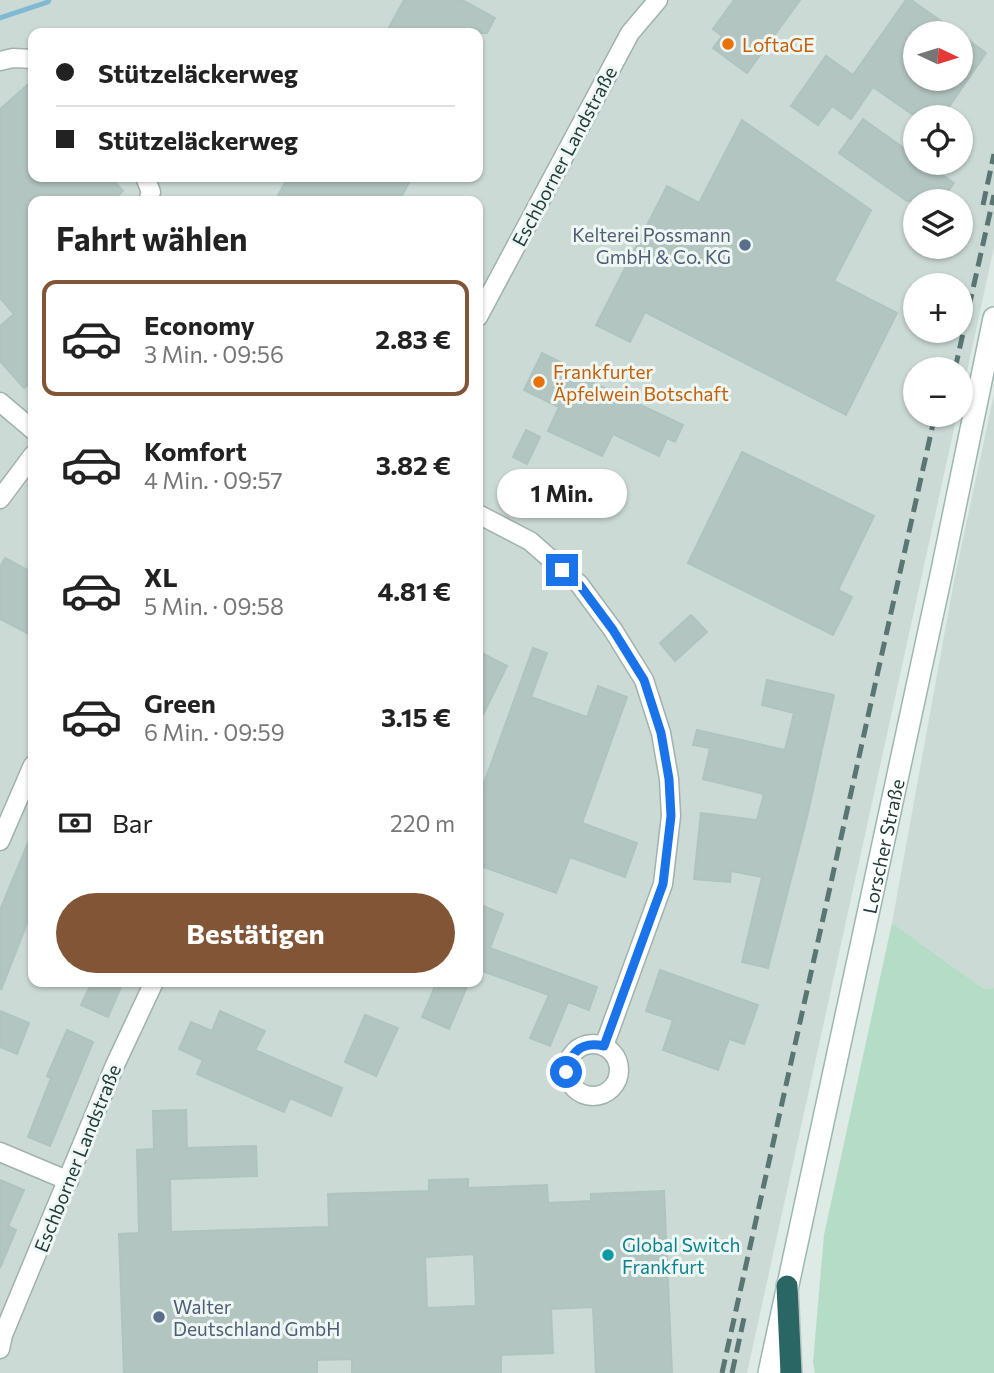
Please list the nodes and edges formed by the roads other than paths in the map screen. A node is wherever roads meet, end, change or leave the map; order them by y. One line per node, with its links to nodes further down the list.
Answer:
1 (658, 0): 4 (street, Eschborner Landstraße)
2 (28, 59): 3 (street)
3 (0, 61)
4 (483, 308)
5 (994, 318): 6 (main road, Lorscher Straße)
6 (991, 346): 18 (main road, Lorscher Straße)
7 (0, 402): 8 (street)
8 (28, 426)
9 (28, 461): 10 (street)
10 (0, 499)
11 (483, 517): 15 (street)
12 (28, 777): 13 (street)
13 (0, 841)
14 (152, 987): 17 (street, Eschborner Landstraße)
15 (604, 1046): 15 (street)
16 (0, 1152): 17 (street)
17 (69, 1181): 19 (street, Eschborner Landstraße)
18 (787, 1286): 20 (main road, Lorscher Straße); 21 (highway)
19 (1, 1341)
20 (769, 1373)
21 (791, 1373)

